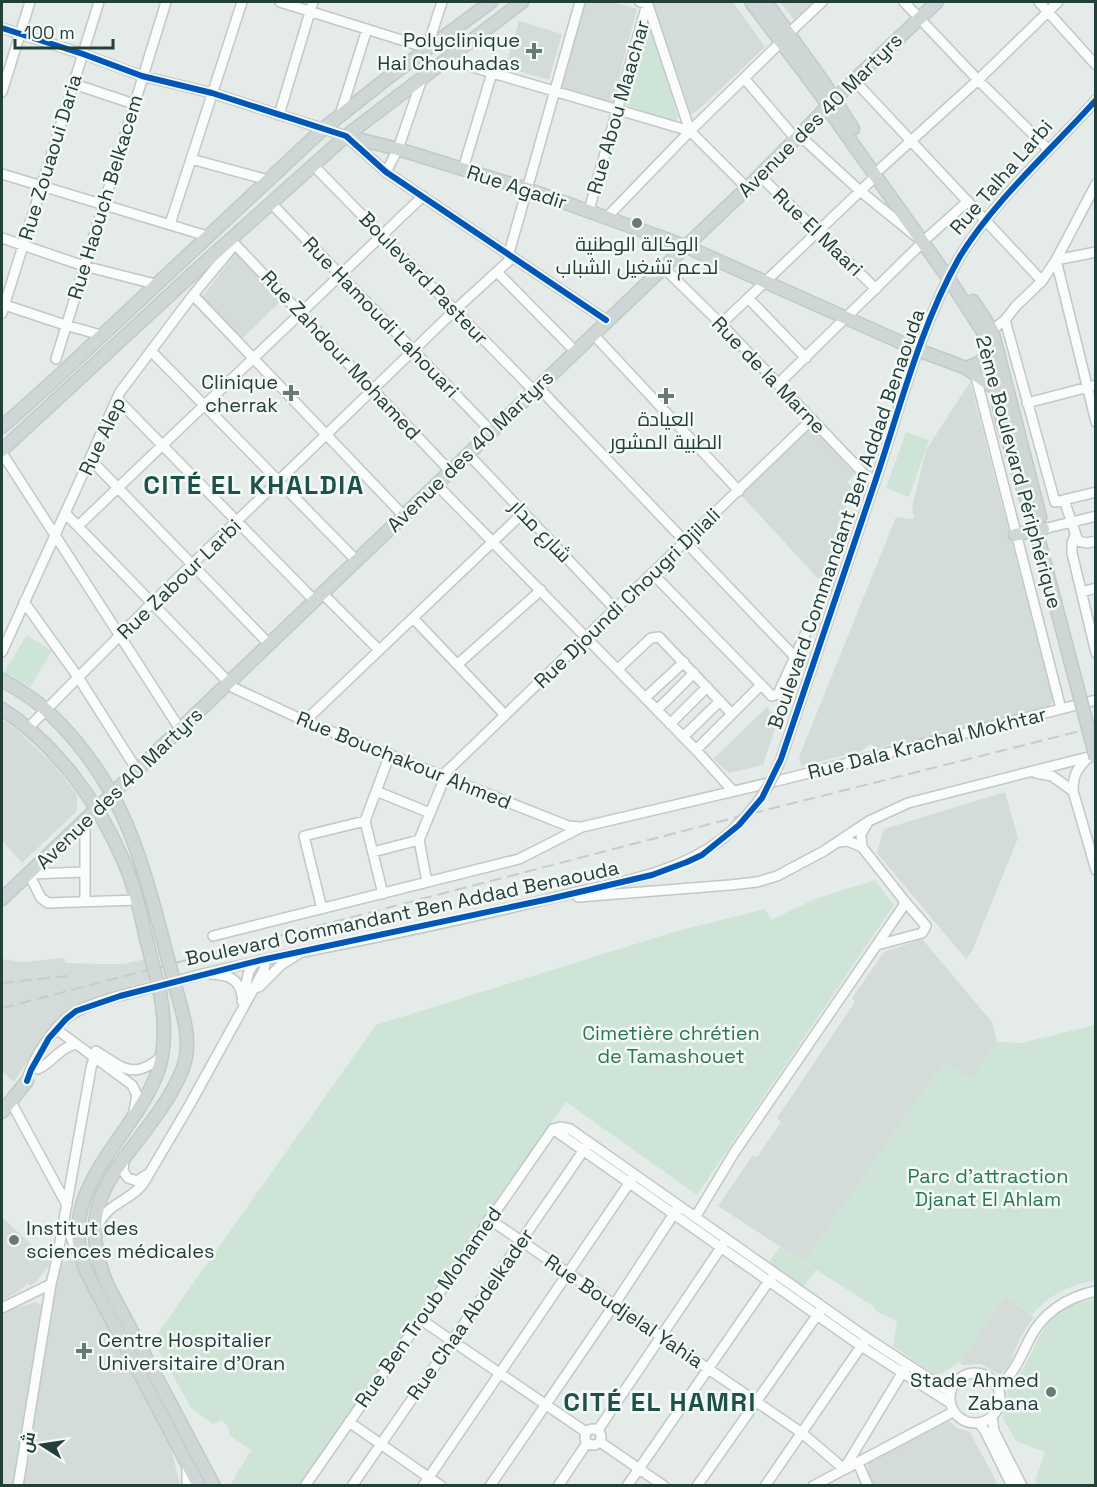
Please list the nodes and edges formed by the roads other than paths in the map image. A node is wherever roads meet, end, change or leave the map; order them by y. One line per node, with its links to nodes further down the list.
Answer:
1 (30, 2): 24 (street)
2 (99, 2): 27 (street, Rue Zouaoui Daria)
3 (166, 2): 31 (street, Rue Haouch Belkacem)
4 (242, 2): 40 (street)
5 (280, 2): 20 (street)
6 (313, 2): 20 (street)
7 (442, 2): 26 (street)
8 (491, 2): 26 (main road)
9 (522, 2): 28 (main road)
10 (580, 2): 37 (street)
11 (645, 2): 44 (street, Rue Abou Maachar); 48 (street)
12 (751, 2): 25 (main road, 2ème Boulevard Périphérique)
13 (765, 2): 25 (main road, 2ème Boulevard Périphérique)
14 (822, 2): 25 (street)
15 (904, 2): 21 (street)
16 (937, 2): 21 (main road, Avenue des 40 Martyrs)
17 (1039, 2): 19 (street)
18 (1058, 2): 19 (street)
19 (1048, 11): 29 (street); 35 (street)
20 (310, 12): 23 (street); 45 (street)
21 (919, 18): 34 (main road, Avenue des 40 Martyrs); 35 (street)
22 (2, 28): 24 (street)
23 (367, 29): 26 (street); 46 (street)
24 (20, 34): 27 (street); 38 (street)
25 (785, 38): 33 (street); 42 (main road, 2ème Boulevard Périphérique)
26 (427, 48): 46 (main road)
27 (82, 54): 31 (street); 36 (street, Rue Zouaoui Daria)
28 (445, 59): 30 (street); 32 (main road)
29 (1095, 65)
30 (492, 73): 37 (street); 56 (street)
31 (142, 76): 40 (street); 43 (street, Rue Haouch Belkacem)
32 (423, 76): 49 (main road); 53 (street)
33 (744, 78): 48 (street); 50 (street)
34 (854, 80): 42 (main road, Avenue des 40 Martyrs); 51 (street)
35 (978, 80): 51 (street); 52 (street)
36 (74, 84): 43 (street); 62 (street, Rue Zouaoui Daria)
37 (554, 91): 44 (street); 65 (street)
38 (2, 92)
39 (1095, 92): 52 (street, Rue Talha Larbi)
40 (212, 93): 45 (street); 54 (street)
41 (1095, 100): 73 (street)
42 (831, 102): 50 (main road, Avenue des 40 Martyrs); 58 (main road, 2ème Boulevard Périphérique)
43 (134, 104): 70 (street, Rue Haouch Belkacem)
44 (618, 110): 48 (street); 71 (street, Rue Abou Maachar)
45 (279, 115): 47 (street)
46 (340, 115): 47 (main road)
47 (323, 129): 49 (street); 61 (main road)
48 (690, 131): 64 (street); 72 (street)
49 (346, 136): 53 (main road, Rue Agadir); 55 (main road); 57 (street)
50 (797, 136): 60 (main road, Avenue des 40 Martyrs); 66 (street)
51 (911, 141): 58 (street); 68 (street)
52 (1047, 148): 73 (street, Rue Talha Larbi)
53 (398, 149): 56 (main road, Rue Agadir); 57 (street)
54 (191, 159): 61 (street); 74 (street)
55 (313, 165): 69 (main road); 76 (street, Boulevard Pasteur)
56 (463, 169): 65 (main road, Rue Agadir)
57 (387, 172): 67 (street)
58 (878, 172): 66 (street); 80 (main road, 2ème Boulevard Périphérique)
59 (2, 174): 62 (street)
60 (759, 175): 64 (main road, Avenue des 40 Martyrs); 75 (street, Rue El Maari)
61 (268, 180): 77 (main road)
62 (41, 186): 70 (street); 81 (street, Rue Zouaoui Daria)
63 (1095, 186): 85 (street)
64 (747, 188): 82 (main road, Avenue des 40 Martyrs)
65 (526, 189): 71 (main road, Rue Agadir); 84 (street)
66 (859, 190): 75 (street); 80 (street)
67 (423, 196): 76 (street); 84 (street)
68 (968, 201): 73 (street); 80 (street)
69 (271, 203): 79 (main road); 89 (street, Rue Hamoudi Lahouari)
70 (102, 205): 74 (street); 86 (street, Rue Haouch Belkacem)
71 (589, 210): 72 (main road, Rue Agadir)
72 (607, 217): 82 (main road, Rue Agadir)
73 (985, 219): 90 (street, Boulevard Commandant Ben Addad Benaouda); 91 (street)
74 (170, 224): 77 (street)
75 (818, 230): 92 (street); 94 (street, Rue El Maari)
76 (382, 234): 89 (street); 98 (street, Boulevard Pasteur)
77 (207, 236): 93 (main road)
78 (2, 238): 81 (street)
79 (231, 240): 95 (street, Rue Alep); 99 (street, Rue Zahdour Mohamed); 131 (main road)
80 (926, 240): 90 (main road, 2ème Boulevard Périphérique); 94 (street)
81 (23, 244): 86 (street); 97 (street, Rue Zouaoui Daria)
82 (686, 246): 87 (main road, Avenue des 40 Martyrs); 92 (main road, Rue Agadir)
83 (1095, 252): 85 (street)
84 (511, 255): 88 (street, Rue Zabour Larbi); 101 (street)
85 (1056, 260): 91 (street); 118 (street)
86 (84, 266): 93 (street); 104 (street, Rue Haouch Belkacem)
87 (663, 267): 101 (main road, Avenue des 40 Martyrs); 103 (street, Rue de la Marne)
88 (497, 272): 98 (street, Rue Zabour Larbi); 111 (street)
89 (340, 275): 99 (street); 110 (street, Rue Hamoudi Lahouari)
90 (948, 277): 105 (main road, 2ème Boulevard Périphérique); 108 (street, Boulevard Commandant Ben Addad Benaouda); 112 (main road, 2ème Boulevard Périphérique)
91 (1042, 281): 102 (street)
92 (765, 283): 96 (street); 100 (main road, Rue Agadir)
93 (155, 284): 107 (main road)
94 (876, 289): 100 (street)
95 (193, 296): 109 (street, Rue Alep); 113 (street)
96 (748, 298): 103 (street); 114 (street)
97 (2, 307): 104 (street)
98 (455, 310): 110 (street, Rue Zabour Larbi); 120 (street, Boulevard Pasteur)
99 (301, 312): 113 (street); 121 (street, Rue Zahdour Mohamed)
100 (848, 318): 108 (main road, Rue Agadir); 114 (street)
101 (606, 320): 106 (main road, Avenue des 40 Martyrs)
102 (1005, 320): 105 (street); 123 (street)
103 (721, 324): 117 (street, Rue de la Marne)
104 (65, 325): 107 (street); 115 (street, Rue Haouch Belkacem)
105 (992, 330): 149 (main road, 2ème Boulevard Périphérique)
106 (592, 334): 111 (main road, Avenue des 40 Martyrs); 139 (street)
107 (101, 335): 127 (main road)
108 (918, 350): 116 (main road, Rue Agadir); 135 (street, Boulevard Commandant Ben Addad Benaouda)
109 (151, 351): 122 (street, Rue Alep); 124 (street)
110 (413, 351): 121 (street, Rue Zabour Larbi); 128 (street, Rue Hamoudi Lahouari)
111 (575, 351): 120 (main road, Avenue des 40 Martyrs)
112 (989, 353): 116 (main road); 119 (main road, 2ème Boulevard Périphérique)
113 (254, 358): 124 (street); 129 (street)
114 (806, 358): 117 (street)
115 (56, 359)
116 (970, 371): 119 (main road, Rue Agadir); 151 (street)
117 (778, 384): 125 (street, Rue de la Marne)
118 (1091, 386): 123 (street); 126 (street)
119 (995, 388): 149 (main road, 2ème Boulevard Périphérique)
120 (536, 389): 128 (main road, Avenue des 40 Martyrs); 154 (street, Boulevard Pasteur)
121 (374, 390): 129 (street, Rue Zabour Larbi); 134 (street, Rue Zahdour Mohamed)
122 (117, 399): 130 (street); 133 (street, Rue Alep)
123 (1027, 403): 141 (street)
124 (205, 405): 130 (street); 136 (street)
125 (812, 420): 135 (street, Rue de la Marne); 139 (street, Rue Djoundi Chougri Djilali)
126 (1095, 422)
127 (2, 426)
128 (491, 431): 132 (main road, Avenue des 40 Martyrs)
129 (327, 435): 136 (street, Rue Zabour Larbi); 144 (street)
130 (163, 444): 138 (street); 146 (street)
131 (2, 452): 150 (street)
132 (468, 454): 134 (main road, Avenue des 40 Martyrs); 142 (street, شارع مدار)
133 (91, 460): 138 (street); 143 (street, Rue Alep)
134 (450, 471): 137 (main road, Avenue des 40 Martyrs)
135 (876, 480): 227 (street, Boulevard Commandant Ben Addad Benaouda, bridge)
136 (279, 482): 146 (street, Rue Zabour Larbi); 156 (street)
137 (436, 484): 144 (main road, Avenue des 40 Martyrs); 153 (street)
138 (118, 488): 148 (street); 157 (street)
139 (739, 490): 154 (street, Rue Djoundi Chougri Djilali)
140 (1095, 492): 141 (street)
141 (1064, 500): 147 (street)
142 (523, 513): 153 (street); 166 (street, شارع مدار)
143 (66, 514): 148 (street, Rue Bouchakour Ahmed); 150 (street, Rue Alep)
144 (403, 515): 156 (main road, Avenue des 40 Martyrs)
145 (1095, 516): 147 (street)
146 (237, 522): 157 (street, Rue Zabour Larbi); 163 (street)
147 (1071, 522): 149 (street); 152 (street)
148 (78, 526): 165 (street, Rue Bouchakour Ahmed)
149 (1040, 529): 151 (main road); 183 (main road, 2ème Boulevard Périphérique)
150 (54, 535): 164 (street, Rue Alep); 170 (street)
151 (1015, 535): 190 (street)
152 (1076, 535): 155 (street); 162 (street)
153 (493, 541): 161 (street); 168 (street)
154 (684, 541): 158 (street, Rue Djoundi Chougri Djilali); 175 (street, Boulevard Pasteur)
155 (1095, 543)
156 (356, 560): 163 (main road, Avenue des 40 Martyrs)
157 (192, 565): 165 (street, Rue Zabour Larbi); 171 (street)
158 (652, 573): 166 (street, Rue Djoundi Chougri Djilali); 184 (street)
159 (829, 582): 175 (street)
160 (1095, 588): 162 (street)
161 (541, 590): 169 (street); 177 (street)
162 (1082, 592): 167 (street)
163 (318, 597): 171 (main road, Avenue des 40 Martyrs); 172 (street)
164 (24, 602): 173 (street, Rue Alep); 180 (street)
165 (151, 604): 170 (street, Rue Zabour Larbi); 182 (street, Rue Bouchakour Ahmed)
166 (615, 609): 169 (street, Rue Djoundi Chougri Djilali)
167 (1091, 611): 174 (street)
168 (413, 618): 172 (street); 177 (street)
169 (586, 636): 178 (street); 194 (street, Rue Djoundi Chougri Djilali)
170 (120, 637): 180 (street, Rue Zabour Larbi); 198 (street)
171 (269, 644): 182 (main road, Avenue des 40 Martyrs)
172 (379, 650): 195 (street)
173 (2, 652)
174 (1095, 654)
175 (795, 657): 184 (street)
176 (684, 662): 178 (street); 179 (street); 186 (street)
177 (458, 664): 194 (street)
178 (618, 669): 186 (street)
179 (694, 673): 185 (street); 192 (street)
180 (78, 677): 191 (street, Rue Zabour Larbi); 204 (street)
181 (2, 680): 191 (main road)
182 (228, 684): 195 (street, Rue Bouchakour Ahmed); 198 (main road, Avenue des 40 Martyrs)
183 (1080, 684): 199 (main road, 2ème Boulevard Périphérique); 203 (main road, 2ème Boulevard Périphérique, bridge)
184 (760, 685): 193 (street)
185 (707, 687): 188 (street); 196 (street)
186 (645, 698): 192 (street)
187 (1095, 700): 190 (street, Rue Dala Krachal Mokhtar)
188 (720, 701): 193 (street); 200 (street)
189 (2, 709): 197 (main road)
190 (1061, 709): 207 (street, Rue Dala Krachal Mokhtar)
191 (46, 710): 197 (street, Rue Zabour Larbi); 210 (main road)
192 (657, 710): 196 (street)
193 (732, 714): 201 (street)
194 (505, 715): 206 (street, Rue Djoundi Chougri Djilali)
195 (305, 721): 202 (street, Rue Bouchakour Ahmed)
196 (670, 724): 200 (street)
197 (28, 728): 211 (main road)
198 (180, 729): 204 (main road, Avenue des 40 Martyrs)
199 (1095, 731)
200 (684, 737): 201 (street)
201 (696, 750): 207 (street)
202 (390, 754): 206 (street, Rue Bouchakour Ahmed); 208 (street)
203 (1094, 756): 205 (street); 209 (street)
204 (137, 770): 210 (main road, Avenue des 40 Martyrs)
205 (1031, 772): 209 (street); 215 (street)
206 (443, 777): 212 (street); 216 (street, Rue Bouchakour Ahmed)
207 (732, 790): 216 (street, Rue Dala Krachal Mokhtar)
208 (376, 791): 212 (street); 214 (street)
209 (1073, 791): 221 (street)
210 (113, 793): 211 (main road, Avenue des 40 Martyrs); 251 (main road, bridge)
211 (96, 809): 213 (main road, Avenue des 40 Martyrs); 229 (main road)
212 (430, 813): 217 (street)
213 (85, 820): 222 (street); 223 (main road, Avenue des 40 Martyrs)
214 (365, 821): 220 (street); 231 (street)
215 (868, 821): 218 (street); 219 (street)
216 (582, 827): 224 (street)
217 (419, 840): 220 (street); 224 (street)
218 (836, 843): 219 (street); 227 (street)
219 (862, 847): 228 (street)
220 (373, 852): 225 (street)
221 (1095, 870)
222 (85, 872): 223 (street); 230 (street)
223 (29, 873): 226 (main road, Avenue des 40 Martyrs); 230 (street)
224 (428, 882): 225 (street)
225 (383, 894): 231 (street)
226 (2, 899)
227 (549, 899): 234 (street, Boulevard Commandant Ben Addad Benaouda)
228 (903, 899): 233 (street); 233 (street)
229 (137, 900): 230 (street); 242 (main road, bridge)
230 (85, 901)
231 (322, 909): 232 (street)
232 (213, 936)
233 (877, 945): 256 (street)
234 (304, 952): 235 (street, Boulevard Commandant Ben Addad Benaouda); 238 (street)
235 (261, 960): 236 (street, Boulevard Commandant Ben Addad Benaouda); 237 (street); 238 (street)
236 (203, 973): 237 (street); 239 (street, Boulevard Commandant Ben Addad Benaouda)
237 (242, 1001): 238 (street)
238 (240, 1013): 252 (street)
239 (60, 1029): 240 (street); 241 (street); 243 (street, Boulevard Commandant Ben Addad Benaouda); 244 (street, Boulevard Commandant Ben Addad Benaouda)
240 (76, 1044): 241 (street); 243 (street)
241 (92, 1053): 242 (street); 247 (street); 254 (street)
242 (162, 1056): 247 (main road)
243 (38, 1069): 244 (street, Boulevard Commandant Ben Addad Benaouda)
244 (27, 1081): 245 (main road, Boulevard Commandant Ben Addad Benaouda)
245 (11, 1102): 246 (main road, Boulevard Commandant Ben Addad Benaouda); 254 (street)
246 (2, 1112)
247 (132, 1118): 264 (main road)
248 (553, 1129): 249 (street); 250 (street); 257 (street, Rue Ben Troub Mohamed)
249 (589, 1142): 250 (street, Rue Chaa Abdelkader); 253 (street)
250 (583, 1151): 253 (street); 261 (street, Rue Chaa Abdelkader)
251 (125, 1160): 252 (street); 259 (main road)
252 (148, 1174): 259 (street)
253 (632, 1178): 255 (street); 265 (street)
254 (67, 1205): 258 (street)
255 (676, 1210): 256 (street); 262 (street); 272 (street)
256 (696, 1216): 260 (street)
257 (489, 1219): 261 (street, Rue Boudjelal Yahia); 276 (street, Rue Ben Troub Mohamed)
258 (64, 1220): 263 (street); 264 (street)
259 (94, 1235): 298 (main road)
260 (727, 1239): 262 (street); 266 (street)
261 (521, 1241): 265 (street, Rue Boudjelal Yahia); 279 (street, Rue Chaa Abdelkader)
262 (721, 1248): 267 (street); 277 (street)
263 (57, 1259): 264 (street); 268 (street)
264 (83, 1262): 298 (main road)
265 (568, 1273): 272 (street, Rue Boudjelal Yahia); 283 (street)
266 (774, 1273): 267 (street); 273 (street)
267 (768, 1282): 275 (street); 281 (street)
268 (51, 1284): 270 (street); 271 (street)
269 (1095, 1291): 284 (street)
270 (32, 1295): 271 (street); 274 (street)
271 (49, 1299): 303 (street)
272 (614, 1305): 277 (street, Rue Boudjelal Yahia); 287 (street)
273 (823, 1307): 275 (street); 278 (street)
274 (2, 1308)
275 (817, 1316): 280 (street); 286 (street)
276 (420, 1319): 279 (street); 290 (street, Rue Ben Troub Mohamed)
277 (662, 1338): 281 (street, Rue Boudjelal Yahia); 292 (street)
278 (867, 1338): 280 (street); 282 (street)
279 (452, 1341): 283 (street); 297 (street, Rue Chaa Abdelkader)
280 (861, 1346): 282 (street); 294 (street)
281 (708, 1369): 286 (street, Rue Boudjelal Yahia); 300 (street)
282 (905, 1369): 285 (street); 288 (street); 301 (street)
283 (500, 1374): 287 (street); 302 (street)
284 (998, 1387): 285 (street); 289 (street)
285 (950, 1392): 288 (street)
286 (755, 1401): 294 (street, Rue Boudjelal Yahia); 314 (street)
287 (545, 1404): 293 (street); 310 (street)
288 (952, 1407): 291 (street); 299 (street)
289 (992, 1418): 291 (street); 319 (street)
290 (349, 1422): 297 (street); 307 (street, Rue Ben Troub Mohamed)
291 (979, 1423): 318 (street)
292 (598, 1430): 293 (street); 295 (street)
293 (586, 1432): 296 (street)
294 (802, 1433): 301 (street, Rue Boudjelal Yahia); 315 (street)
295 (600, 1442): 296 (street); 300 (street)
296 (587, 1443): 311 (street)
297 (381, 1444): 302 (street); 308 (street, Rue Chaa Abdelkader)
298 (191, 1460): 304 (street); 305 (main road); 306 (main road)
299 (858, 1463): 301 (street); 317 (street)
300 (639, 1468): 312 (street); 313 (street)
301 (844, 1469): 316 (street)
302 (426, 1481): 309 (street)
303 (18, 1485)
304 (187, 1485)
305 (199, 1485)
306 (214, 1485)
307 (305, 1485)
308 (352, 1485)
309 (441, 1485)
310 (490, 1485)
311 (558, 1485)
312 (627, 1485)
313 (664, 1485)
314 (697, 1485)
315 (765, 1485)
316 (813, 1485)
317 (868, 1485)
318 (1012, 1485)
319 (1022, 1485)

